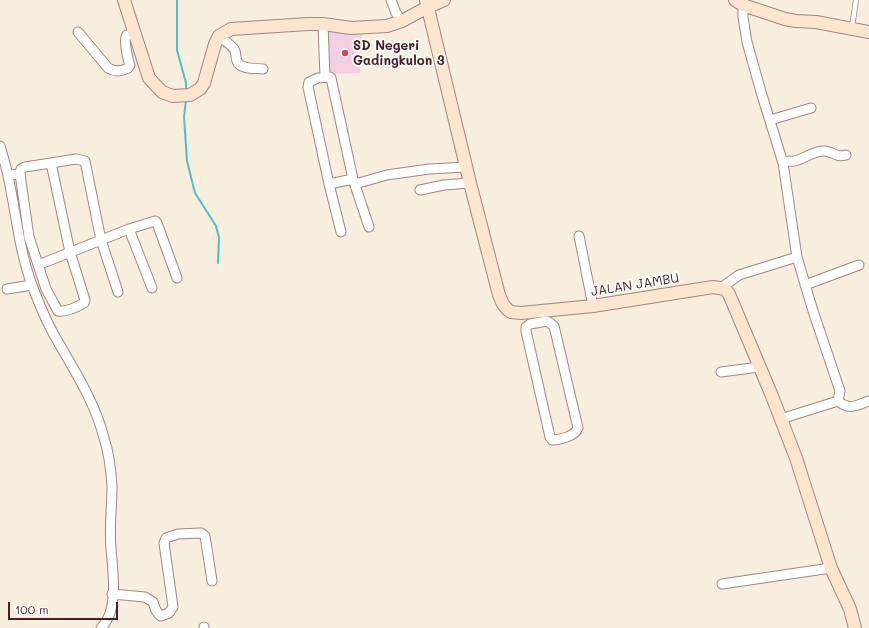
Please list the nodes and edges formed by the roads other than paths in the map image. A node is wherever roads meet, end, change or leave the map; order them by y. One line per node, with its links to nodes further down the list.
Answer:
1 (124, 0): 12 (street)
2 (391, 0): 7 (street)
3 (444, 0): 6 (street)
4 (856, 0): 9 (lane)
5 (740, 2): 9 (street); 17 (street)
6 (427, 3): 7 (street); 22 (street, JALAN JAMBU)
7 (402, 21): 8 (street)
8 (323, 24): 13 (street); 15 (street)
9 (852, 29): 11 (street)
10 (78, 32): 12 (street)
11 (869, 32)
12 (134, 33): 13 (street)
13 (219, 36): 14 (street)
14 (263, 69)
15 (325, 77): 25 (street); 27 (street)
16 (811, 108): 17 (street)
17 (770, 120): 21 (street)
18 (0, 146): 24 (street)
19 (846, 155): 21 (street)
20 (51, 163): 23 (street); 33 (street); 34 (street)
21 (783, 163): 35 (street)
22 (467, 167): 25 (street); 26 (street, JALAN JAMBU)
23 (20, 174): 24 (street); 36 (street)
24 (8, 175): 39 (street)
25 (354, 182): 27 (street); 29 (street)
26 (470, 183): 28 (street); 46 (street, JALAN JAMBU)
27 (329, 184): 31 (street)
28 (420, 190)
29 (368, 227)
30 (129, 229): 33 (street); 38 (street); 41 (street)
31 (341, 232)
32 (579, 236): 45 (street)
33 (101, 240): 34 (street); 44 (street)
34 (70, 252): 36 (street); 36 (street)
35 (797, 257): 40 (street); 42 (street)
36 (38, 265)
37 (860, 266): 40 (street)
38 (177, 278)
39 (32, 285): 43 (street); 55 (street)
40 (805, 285): 50 (street)
41 (152, 288)
42 (721, 288): 45 (street, JALAN JAMBU); 47 (street)
43 (7, 289)
44 (118, 292)
45 (593, 306): 46 (street, JALAN JAMBU)
46 (546, 316): 46 (street)
47 (759, 367): 48 (street); 51 (street)
48 (721, 372)
49 (869, 400): 50 (street)
50 (838, 401): 51 (street)
51 (782, 421): 52 (street)
52 (831, 568): 54 (street); 57 (street)
53 (212, 581): 55 (street)
54 (722, 584)
55 (112, 594): 56 (street)
56 (101, 628)
57 (855, 628)

